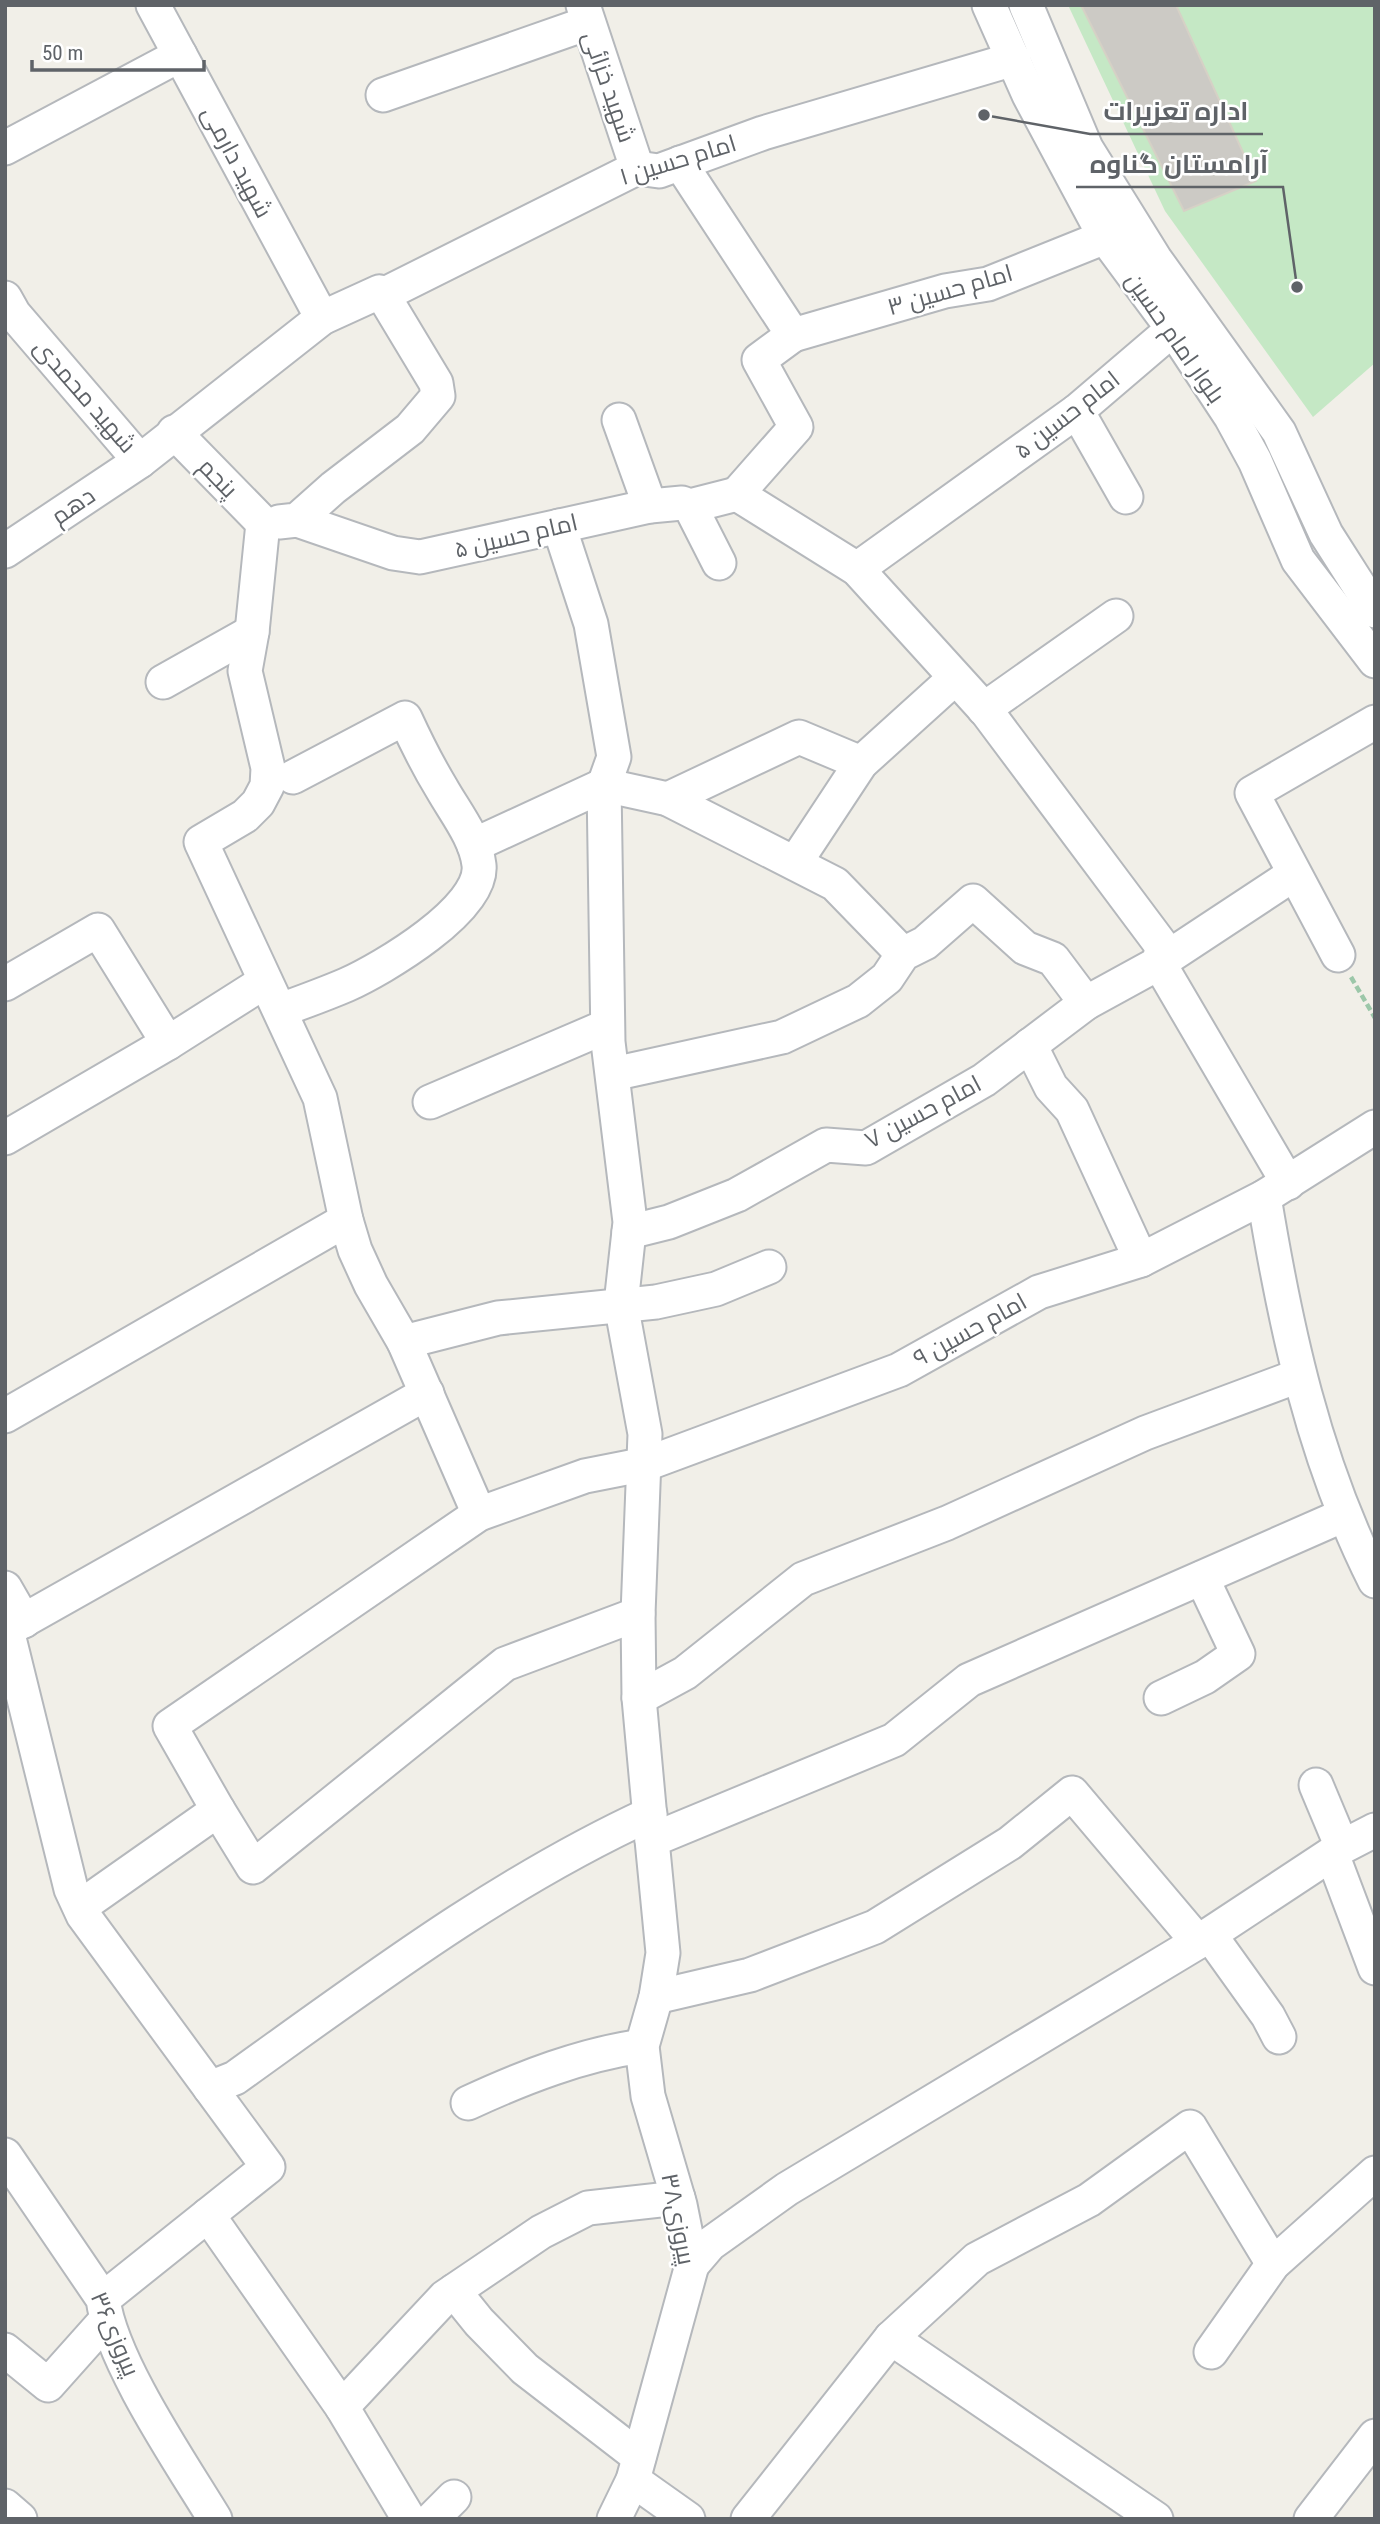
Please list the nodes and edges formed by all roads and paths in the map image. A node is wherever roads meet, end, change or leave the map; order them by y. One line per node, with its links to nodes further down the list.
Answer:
1 (153, 5): 5 (street, شهید دارمی)
2 (989, 5): 6 (street, بلوار امام حسین)
3 (1027, 5): 31 (street)
4 (585, 14): 7 (street); 10 (street, شهید خزائی)
5 (180, 55): 8 (street); 14 (street, شهید دارمی)
6 (1014, 59): 9 (street, امام حسین ۱); 11 (street, بلوار امام حسین)
7 (383, 95)
8 (5, 148)
9 (681, 163): 10 (street, امام حسین ۱); 16 (street)
10 (637, 168): 12 (street, امام حسین ۱)
11 (1105, 237): 15 (street, بلوار امام حسین); 16 (street, امام حسین ۳)
12 (383, 295): 14 (street, امام حسین ۱); 25 (street)
13 (8, 310): 20 (street, شهید محمدی)
14 (322, 318): 19 (street, امام حسین ۱)
15 (1173, 329): 17 (street, امام حسین ۵); 34 (street, بلوار امام حسین)
16 (793, 335): 21 (street)
17 (1077, 411): 22 (street); 30 (street, امام حسین ۵)
18 (620, 420): 23 (street)
19 (174, 432): 20 (street, دهم); 26 (street, پنجم)
20 (140, 461): 28 (street, دهم)
21 (737, 494): 24 (street, امام حسین ۵); 30 (street)
22 (1126, 497)
23 (650, 506): 24 (street, امام حسین ۵); 27 (street, امام حسین ۵)
24 (690, 506): 29 (street)
25 (297, 520): 26 (street); 27 (street, امام حسین ۵)
26 (263, 523): 33 (street)
27 (559, 526): 41 (street, پیروزی۳۸)
28 (5, 551)
29 (719, 563)
30 (856, 569): 35 (street)
31 (1375, 611)
32 (1116, 616): 37 (street)
33 (253, 632): 36 (street); 50 (street)
34 (1375, 661)
35 (955, 678): 37 (street); 39 (street)
36 (163, 682)
37 (984, 709): 48 (street)
38 (1375, 722): 45 (street)
39 (862, 762): 42 (street); 44 (street)
40 (293, 777): 43 (street)
41 (604, 785): 42 (street); 43 (street); 53 (street, پیروزی۳۸)
42 (668, 799): 44 (street)
43 (474, 845): 50 (street)
44 (795, 863): 46 (street)
45 (1294, 874): 47 (street); 48 (street, امام حسین ۷)
46 (903, 954): 51 (street); 56 (street)
47 (1338, 955): 52 (path)
48 (1159, 963): 51 (street, امام حسین ۷); 60 (street)
49 (5, 984): 54 (street)
50 (273, 996): 54 (street); 61 (street)
51 (1086, 1003): 55 (street, امام حسین ۷)
52 (1375, 1018)
53 (607, 1026): 56 (street, پیروزی۳۸); 57 (street)
54 (168, 1043): 59 (street)
55 (1030, 1045): 62 (street, امام حسین ۷); 63 (street)
56 (613, 1074): 62 (street, پیروزی۳۸)
57 (430, 1102)
58 (1375, 1127): 60 (street, امام حسین ۹)
59 (5, 1138)
60 (1276, 1190): 63 (street, امام حسین ۹); 67 (street)
61 (346, 1220): 66 (street); 69 (street)
62 (629, 1232): 65 (street, پیروزی۳۸)
63 (1141, 1260): 70 (street, امام حسین ۹)
64 (769, 1267): 65 (street)
65 (621, 1304): 66 (street); 70 (street, پیروزی۳۸)
66 (404, 1342): 68 (street)
67 (1298, 1376): 72 (street); 78 (street)
68 (427, 1394): 71 (street); 77 (street)
69 (10, 1401)
70 (646, 1464): 71 (street, امام حسین ۹); 76 (street, پیروزی۳۸)
71 (478, 1514): 81 (street, امام حسین ۹)
72 (1344, 1515): 73 (street); 74 (street)
73 (1202, 1578): 79 (street); 82 (street)
74 (1375, 1581)
75 (5, 1588): 77 (street)
76 (638, 1614): 78 (street, پیروزی۳۸); 81 (street)
77 (12, 1627): 85 (street)
78 (639, 1698): 82 (street, پیروزی۳۸)
79 (1161, 1698)
80 (1316, 1785): 84 (street)
81 (218, 1810): 85 (street)
82 (651, 1827): 88 (street, پیروزی۳۸); 91 (street)
83 (1375, 1830): 84 (street)
84 (1337, 1851): 86 (street); 87 (street)
85 (80, 1908): 91 (street)
86 (1204, 1938): 88 (street); 89 (street); 97 (street)
87 (1375, 1968)
88 (656, 1997): 90 (street, پیروزی۳۸)
89 (1279, 2037)
90 (642, 2046): 92 (street); 95 (street, پیروزی۳۸)
91 (210, 2088): 96 (street)
92 (468, 2103)
93 (5, 2154): 100 (street, پیروزی۳۶)
94 (1375, 2173): 98 (street)
95 (678, 2198): 97 (street, پیروزی۳۸); 99 (street)
96 (208, 2215): 100 (street); 104 (street)
97 (692, 2264): 106 (street, پیروزی۳۸)
98 (1273, 2264): 101 (street); 103 (street)
99 (454, 2291): 104 (street); 106 (street)
100 (104, 2309): 102 (street); 110 (street, پیروزی۳۶)
101 (891, 2338): 108 (street); 114 (street)
102 (5, 2350)
103 (1211, 2353)
104 (342, 2407): 111 (street)
105 (1375, 2436): 115 (street)
106 (636, 2469): 112 (street, پیروزی۳۸); 113 (street)
107 (5, 2506): 109 (street)
108 (1145, 2516)
109 (20, 2519)
110 (215, 2519)
111 (409, 2519)
112 (614, 2519)
113 (688, 2519)
114 (748, 2519)
115 (1311, 2519)

